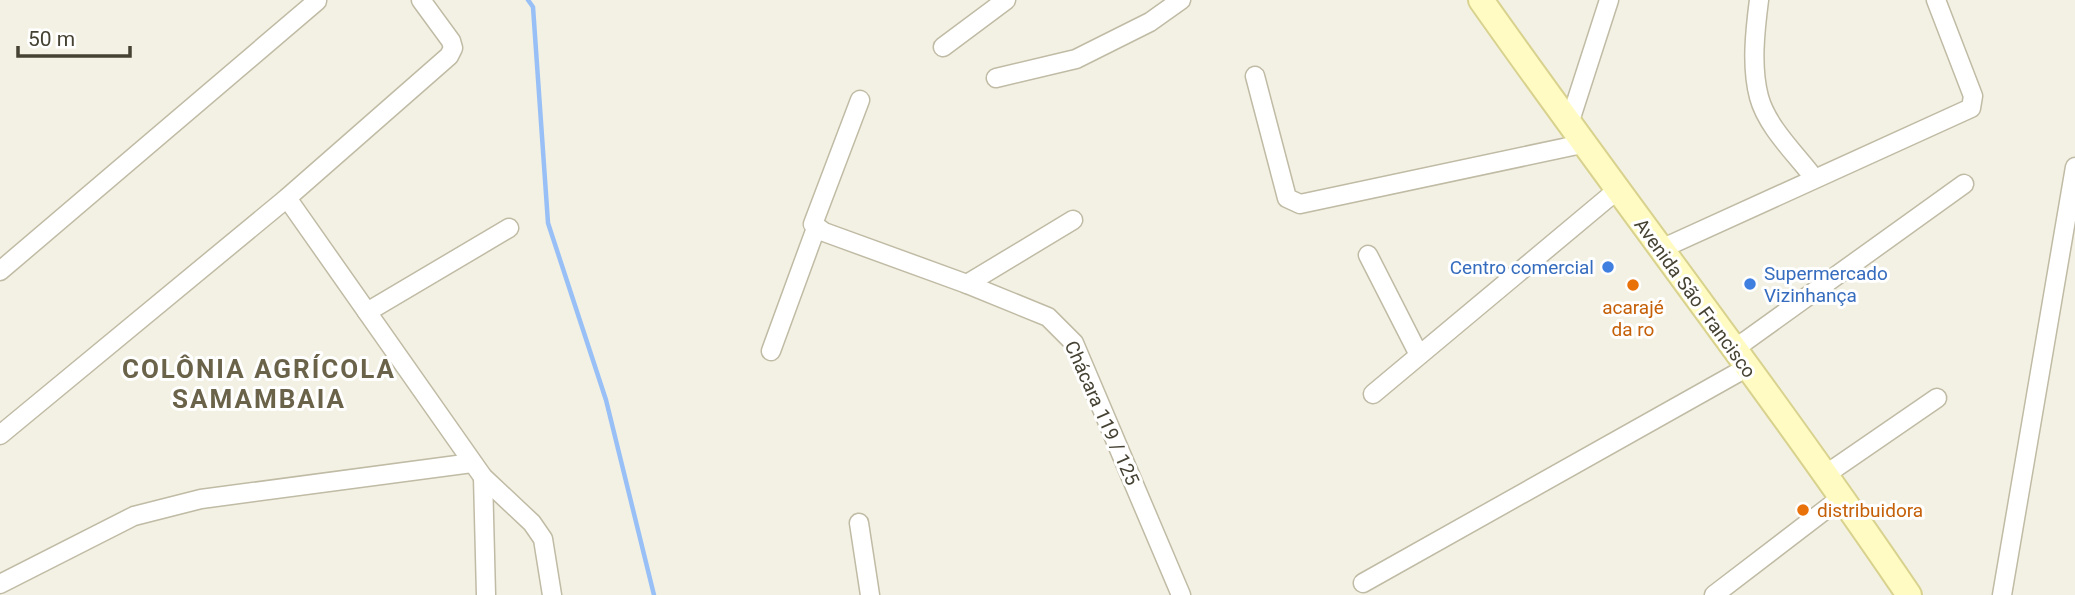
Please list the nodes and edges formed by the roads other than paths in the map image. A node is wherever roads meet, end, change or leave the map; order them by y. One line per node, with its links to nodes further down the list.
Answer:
1 (421, 0): 18 (street)
2 (1006, 0): 9 (street)
3 (1181, 0): 11 (street)
4 (1481, 0): 13 (street, Avenida São Francisco)
5 (1609, 0): 13 (street)
6 (1759, 0): 15 (street)
7 (1936, 0): 15 (street)
8 (317, 1): 25 (street)
9 (943, 47)
10 (1255, 76): 13 (street)
11 (996, 78)
12 (860, 100): 21 (street)
13 (1575, 134): 17 (street, Avenida São Francisco)
14 (2075, 167): 20 (street)
15 (1814, 178): 23 (street)
16 (1964, 184): 30 (street)
17 (1616, 191): 23 (street, Avenida São Francisco); 29 (street)
18 (287, 198): 27 (street); 33 (street)
19 (1073, 220): 26 (street)
20 (2071, 222): 46 (street)
21 (815, 226): 26 (street, Chácara 119 / 125); 28 (street)
22 (509, 228): 27 (street)
23 (1661, 249): 30 (street, Avenida São Francisco)
24 (1368, 255): 29 (street)
25 (0, 271)
26 (967, 284): 43 (street, Chácara 119 / 125)
27 (367, 312): 34 (street)
28 (771, 351)
29 (1419, 355): 31 (street)
30 (1739, 359): 35 (street, Avenida São Francisco); 38 (street)
31 (1373, 394)
32 (1937, 398): 35 (street)
33 (0, 435)
34 (477, 470): 39 (street); 40 (street); 41 (street)
35 (1825, 475): 36 (street, Avenida São Francisco)
36 (1843, 497): 44 (street); 45 (street, Avenida São Francisco)
37 (859, 523): 42 (street)
38 (1363, 583)
39 (0, 584)
40 (486, 595)
41 (552, 595)
42 (870, 595)
43 (1181, 595)
44 (1714, 595)
45 (1909, 595)
46 (2001, 595)

